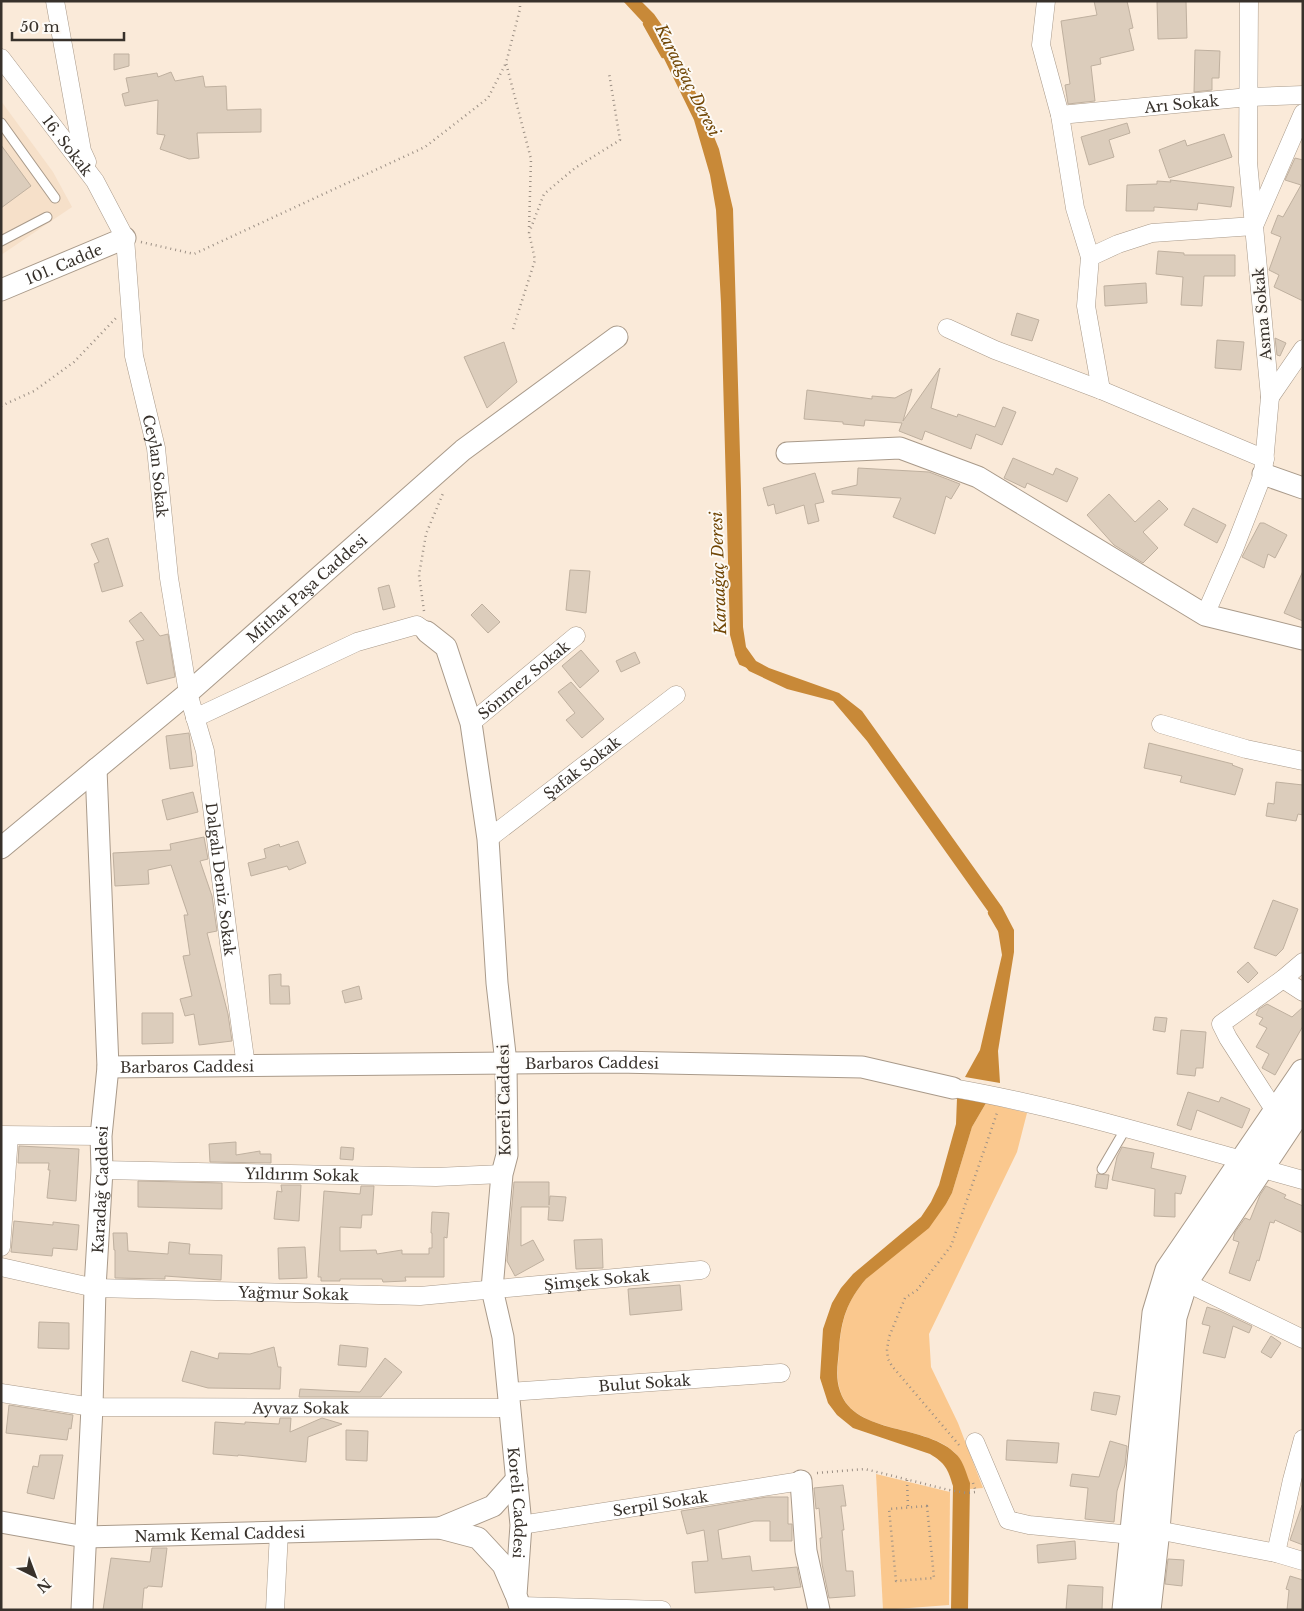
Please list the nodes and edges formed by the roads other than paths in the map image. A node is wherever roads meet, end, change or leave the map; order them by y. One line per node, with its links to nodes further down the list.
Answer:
1 (55, 1): 10 (street)
2 (1046, 1): 8 (street)
3 (1249, 1): 6 (street, Asma Sokak)
4 (1, 58): 10 (street, 16. Sokak)
5 (1303, 95): 6 (street, Arı Sokak)
6 (1249, 96): 8 (street, Arı Sokak); 13 (street, Asma Sokak)
7 (1303, 113): 13 (street)
8 (1060, 115): 16 (street)
9 (1, 123): 11 (lane)
10 (95, 181): 14 (street, 16. Sokak)
11 (55, 198)
12 (48, 217): 15 (lane)
13 (1254, 226): 16 (street); 22 (street, Asma Sokak)
14 (124, 238): 17 (street, 101. Cadde); 30 (street, Ceylan Sokak)
15 (1, 241)
16 (1090, 258): 21 (street)
17 (1, 290)
18 (947, 328): 21 (street)
19 (617, 337): 30 (street, Mithat Paşa Caddesi)
20 (1303, 350): 22 (street)
21 (1101, 390): 24 (street)
22 (1270, 397): 24 (street, Asma Sokak)
23 (787, 453): 26 (street)
24 (1264, 466): 25 (street); 26 (street, Asma Sokak)
25 (1303, 488)
26 (1205, 614): 29 (street)
27 (427, 632): 32 (street); 33 (street, Koreli Caddesi)
28 (576, 636): 33 (street, Sönmez Sokak)
29 (1303, 638)
30 (188, 693): 32 (street, Dalgalı Deniz Sokak); 36 (street, Mithat Paşa Caddesi)
31 (676, 695): 37 (street, Şafak Sokak)
32 (195, 718): 43 (street, Dalgalı Deniz Sokak)
33 (471, 723): 37 (street, Koreli Caddesi)
34 (1161, 724): 35 (street)
35 (1303, 760)
36 (96, 769): 38 (street, Mithat Paşa Caddesi); 44 (street, Karadağ Caddesi)
37 (488, 839): 42 (street, Koreli Caddesi)
38 (1, 848)
39 (1303, 962): 40 (street)
40 (1283, 979): 41 (street); 48 (street)
41 (1303, 992)
42 (506, 1063): 43 (street, Barbaros Caddesi); 46 (street, Barbaros Caddesi); 55 (street, Koreli Caddesi)
43 (246, 1066): 44 (street, Barbaros Caddesi)
44 (108, 1067): 51 (street, Karadağ Caddesi)
45 (1303, 1072): 48 (main road)
46 (953, 1088): 49 (street)
47 (1303, 1105): 52 (main road)
48 (1276, 1111): 52 (main road)
49 (1126, 1128): 52 (street); 53 (lane)
50 (5, 1136): 51 (street); 57 (street)
51 (101, 1136): 54 (street, Karadağ Caddesi)
52 (1251, 1164): 56 (street); 60 (main road); 77 (main road)
53 (1102, 1169)
54 (102, 1170): 55 (street, Yıldırım Sokak); 61 (street, Karadağ Caddesi)
55 (502, 1174): 62 (street, Koreli Caddesi)
56 (1303, 1180)
57 (1, 1247)
58 (1, 1267): 61 (street, Yağmur Sokak)
59 (701, 1270): 62 (street, Şimşek Sokak)
60 (1185, 1282): 63 (street); 75 (main road)
61 (95, 1288): 62 (street, Yağmur Sokak); 67 (street, Karadağ Caddesi)
62 (492, 1289): 66 (street, Koreli Caddesi)
63 (1303, 1339)
64 (781, 1373): 66 (street, Bulut Sokak)
65 (1, 1393): 67 (street, Ayvaz Sokak)
66 (509, 1400): 67 (street, Ayvaz Sokak); 71 (street, Koreli Caddesi)
67 (92, 1407): 78 (street, Karadağ Caddesi)
68 (1303, 1439): 79 (street)
69 (968, 1446): 77 (street)
70 (805, 1478): 73 (street, Serpil Sokak); 85 (street)
71 (517, 1479): 73 (street, Koreli Caddesi); 74 (street)
72 (1, 1522): 78 (street, Namık Kemal Caddesi)
73 (521, 1525): 81 (street, Koreli Caddesi)
74 (440, 1528): 76 (street, Namık Kemal Caddesi); 81 (street)
75 (1158, 1530): 79 (street); 87 (main road)
76 (278, 1532): 78 (street, Namık Kemal Caddesi); 83 (street)
77 (1132, 1535): 86 (main road)
78 (85, 1536): 82 (street, Karadağ Caddesi)
79 (1276, 1554): 80 (street)
80 (1303, 1562)
81 (519, 1604): 84 (street)
82 (82, 1610)
83 (275, 1610)
84 (662, 1610)
85 (819, 1610)
86 (1125, 1610)
87 (1148, 1610)

